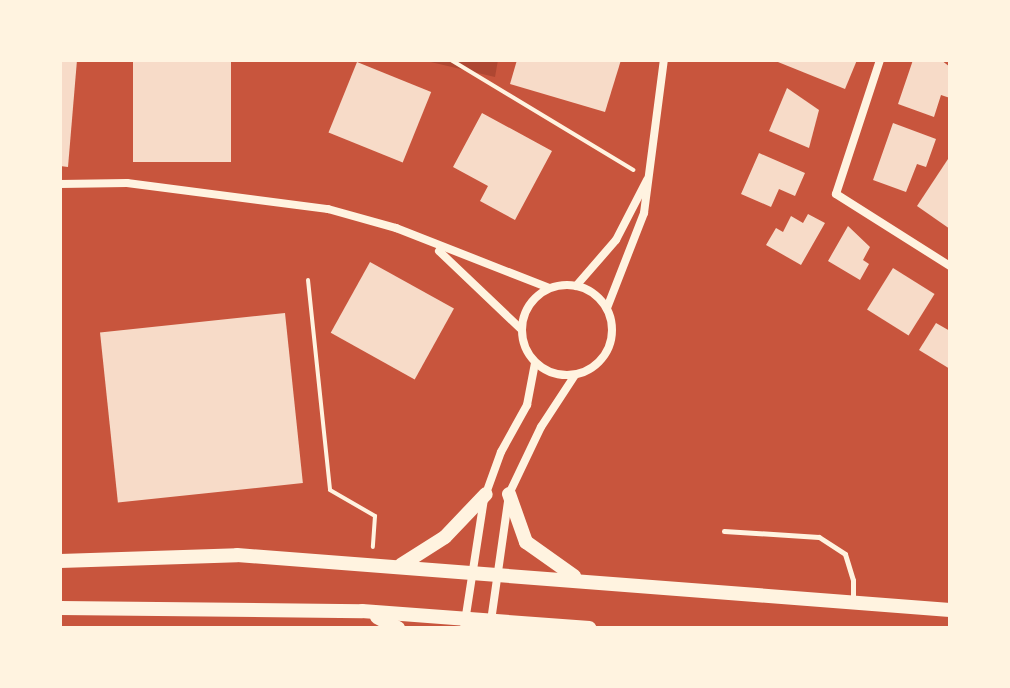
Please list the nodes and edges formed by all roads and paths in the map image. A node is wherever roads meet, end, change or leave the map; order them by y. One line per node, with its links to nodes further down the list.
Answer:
1 (451, 60): 5 (path)
2 (664, 60): 4 (street)
3 (880, 60): 8 (street)
4 (654, 161): 5 (street); 12 (street)
5 (647, 178): 10 (street)
6 (60, 184): 7 (street)
7 (432, 246): 11 (street); 13 (street)
8 (950, 266)
9 (308, 280): 19 (path)
10 (576, 286): 11 (street); 12 (street)
11 (549, 288): 13 (street)
12 (607, 308): 15 (street)
13 (521, 329): 14 (street)
14 (535, 363): 15 (street); 16 (street)
15 (575, 375): 17 (street)
16 (486, 494): 21 (main road); 22 (street)
17 (509, 494): 23 (street); 24 (main road)
18 (724, 531): 25 (lane)
19 (372, 558)
20 (60, 561): 21 (main road)
21 (398, 566): 22 (main road)
22 (470, 571): 23 (main road); 29 (street)
23 (495, 573): 24 (main road); 30 (street)
24 (581, 580): 25 (main road)
25 (853, 602): 27 (main road)
26 (60, 608): 28 (main road)
27 (950, 610)
28 (362, 611): 29 (main road); 31 (main road)
29 (465, 623): 30 (main road)
30 (490, 624): 32 (main road)
31 (398, 628)
32 (572, 628): 33 (main road)
33 (589, 628)

